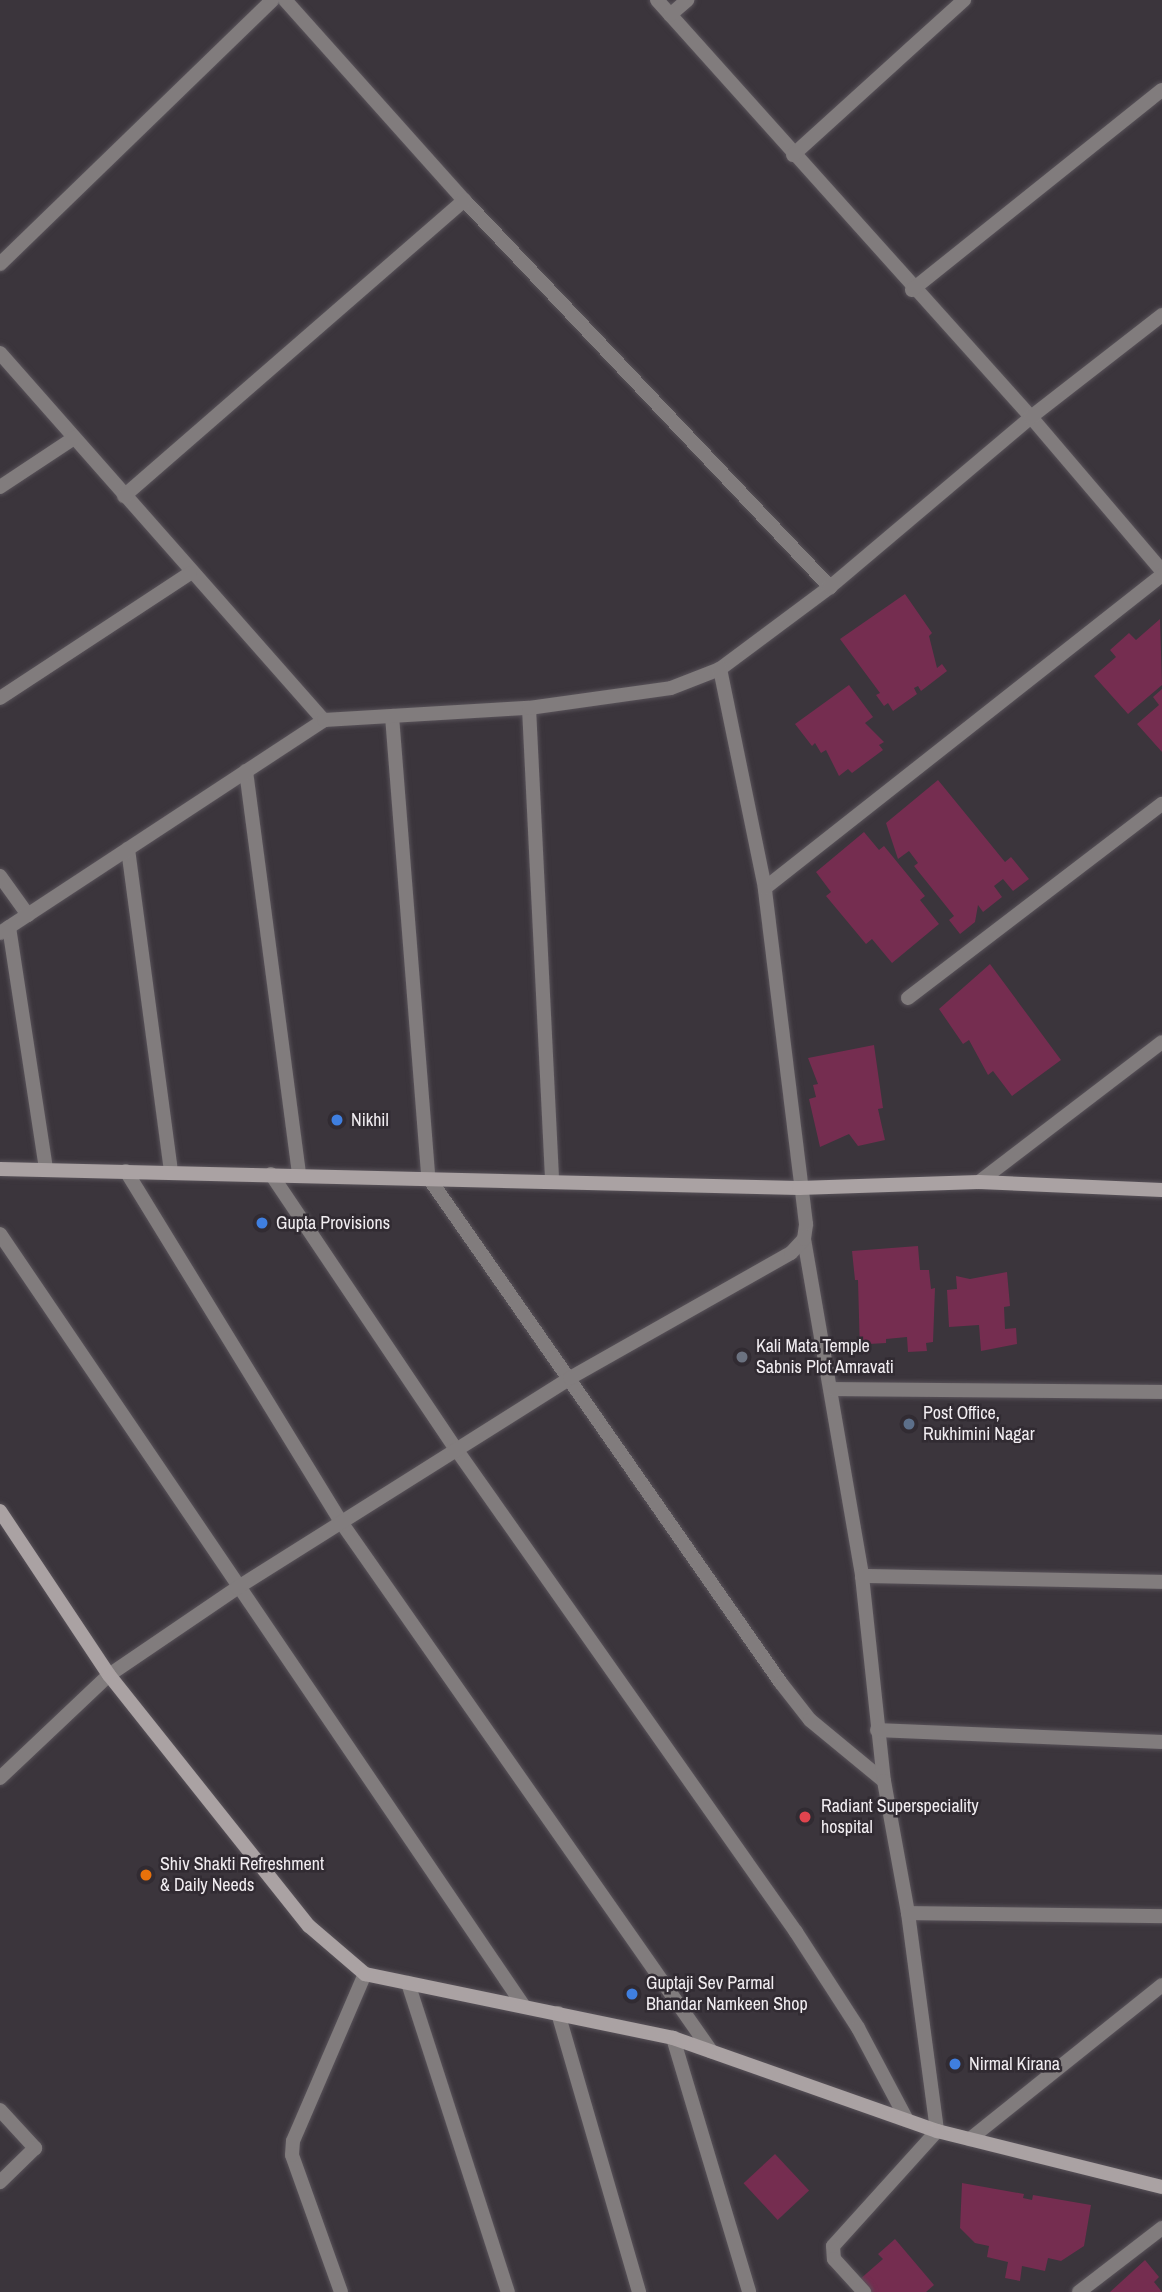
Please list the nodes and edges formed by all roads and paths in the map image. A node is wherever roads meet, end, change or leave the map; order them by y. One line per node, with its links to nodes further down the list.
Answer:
1 (272, 0): 10 (street)
2 (285, 0): 9 (street)
3 (657, 0): 6 (street)
4 (687, 0): 6 (street)
5 (964, 0): 8 (street)
6 (670, 15): 8 (street)
7 (1162, 90): 11 (street)
8 (793, 155): 11 (street)
9 (464, 200): 17 (street); 20 (street)
10 (0, 264)
11 (912, 290): 14 (street)
12 (1162, 315): 14 (street)
13 (0, 353): 15 (street)
14 (1031, 417): 19 (street); 20 (street)
15 (74, 438): 16 (street); 17 (street)
16 (0, 487)
17 (124, 496): 18 (street)
18 (190, 573): 22 (street); 25 (street)
19 (1162, 573): 30 (street)
20 (830, 587): 21 (street)
21 (720, 669): 23 (street); 30 (street)
22 (0, 698)
23 (528, 708): 24 (street); 42 (street)
24 (392, 716): 25 (street); 41 (street)
25 (324, 720): 26 (street)
26 (246, 771): 28 (street); 40 (street)
27 (1162, 804): 33 (street)
28 (128, 849): 31 (street); 38 (street)
29 (0, 876): 31 (street)
30 (765, 888): 44 (street)
31 (28, 915): 32 (street)
32 (5, 930): 36 (street)
33 (908, 998)
34 (1162, 1042): 43 (street)
35 (0, 1169): 36 (main road)
36 (46, 1170): 37 (main road)
37 (126, 1171): 38 (main road); 53 (street)
38 (171, 1172): 39 (main road)
39 (271, 1174): 40 (main road); 51 (street)
40 (299, 1174): 41 (main road)
41 (428, 1177): 42 (main road); 48 (street)
42 (552, 1180): 44 (main road)
43 (979, 1182): 44 (main road); 45 (main road)
44 (799, 1188): 47 (street)
45 (1162, 1190)
46 (0, 1234): 56 (street)
47 (804, 1239): 48 (street); 49 (street)
48 (570, 1378): 51 (street); 61 (street)
49 (833, 1388): 50 (street); 54 (street)
50 (1162, 1392)
51 (456, 1450): 53 (street); 72 (street)
52 (0, 1511): 57 (main road)
53 (341, 1522): 56 (street); 70 (street)
54 (862, 1576): 55 (street); 58 (street)
55 (1162, 1582)
56 (237, 1588): 57 (street); 67 (street)
57 (109, 1675): 60 (street); 64 (main road)
58 (877, 1730): 59 (street); 61 (street)
59 (1162, 1742)
60 (0, 1778)
61 (884, 1781): 62 (street)
62 (908, 1913): 63 (street); 73 (street)
63 (1162, 1916)
64 (365, 1974): 65 (main road); 78 (street)
65 (408, 1983): 67 (main road); 79 (street)
66 (1162, 1984): 74 (street)
67 (523, 2005): 68 (main road)
68 (558, 2013): 69 (main road); 80 (street)
69 (673, 2038): 70 (main road); 81 (street)
70 (711, 2051): 72 (main road)
71 (0, 2110): 75 (street)
72 (907, 2120): 73 (main road)
73 (937, 2131): 74 (main road); 82 (street)
74 (970, 2139): 76 (main road)
75 (0, 2182)
76 (1162, 2187)
77 (1162, 2228): 83 (street)
78 (341, 2292)
79 (508, 2292)
80 (639, 2292)
81 (750, 2292)
82 (864, 2292)
83 (1079, 2292)

